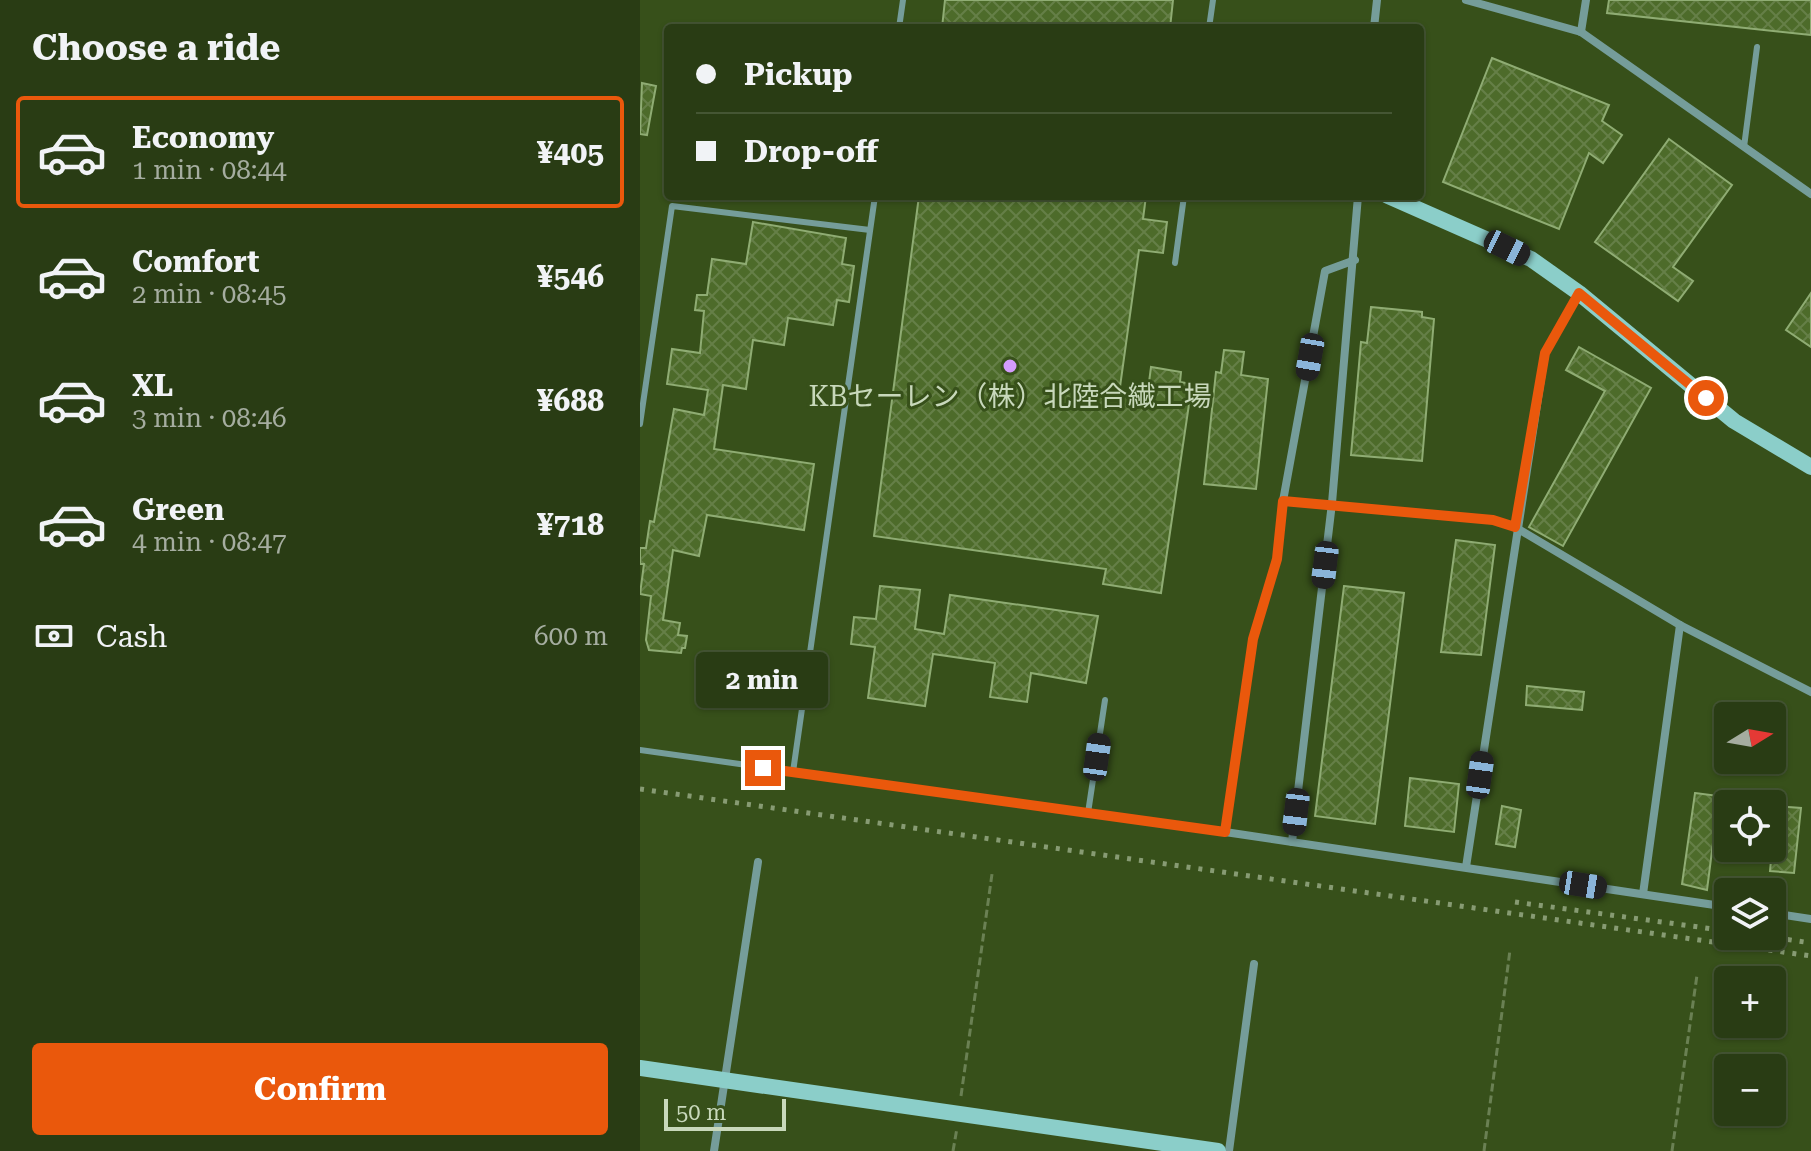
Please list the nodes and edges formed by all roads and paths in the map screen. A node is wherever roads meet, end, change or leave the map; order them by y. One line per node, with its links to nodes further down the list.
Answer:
1 (903, 0): 6 (lane)
2 (1213, 0): 7 (lane)
3 (1377, 0): 8 (street)
4 (1466, 0): 9 (street)
5 (1586, 0): 9 (street)
6 (900, 24)
7 (1210, 24)
8 (1374, 24)
9 (1581, 32): 11 (street)
10 (1757, 47): 11 (lane)
11 (1744, 147): 12 (street)
12 (1811, 194)
13 (874, 200): 17 (lane)
14 (1183, 200): 19 (lane)
15 (1358, 200): 18 (street)
16 (1397, 200): 20 (street)
17 (870, 230): 21 (lane); 30 (lane)
18 (1355, 260): 23 (street); 24 (street)
19 (1175, 263)
20 (1579, 293): 22 (street); 25 (street)
21 (640, 424)
22 (1811, 467)
23 (1283, 501): 24 (street); 32 (street)
24 (1332, 503): 25 (street); 33 (street)
25 (1515, 527): 26 (street); 35 (street)
26 (1680, 625): 27 (street); 37 (street)
27 (1811, 692)
28 (1105, 700): 31 (lane)
29 (640, 750): 30 (lane)
30 (793, 772): 31 (lane)
31 (1088, 813): 32 (lane)
32 (1225, 832): 33 (street)
33 (1292, 842): 35 (street)
34 (758, 862): 45 (street)
35 (1466, 867): 37 (street)
36 (992, 874): 46 (path)
37 (1643, 894): 38 (street)
38 (1714, 905)
39 (1786, 915): 40 (street)
40 (1811, 919)
41 (1510, 950): 51 (path)
42 (1254, 964): 50 (street)
43 (1697, 975): 52 (path)
44 (640, 1068): 45 (street)
45 (726, 1080): 46 (street); 47 (street)
46 (959, 1114): 48 (path); 49 (street)
47 (714, 1151)
48 (953, 1151)
49 (1218, 1151)
50 (1229, 1151)
51 (1484, 1151)
52 (1672, 1151)

